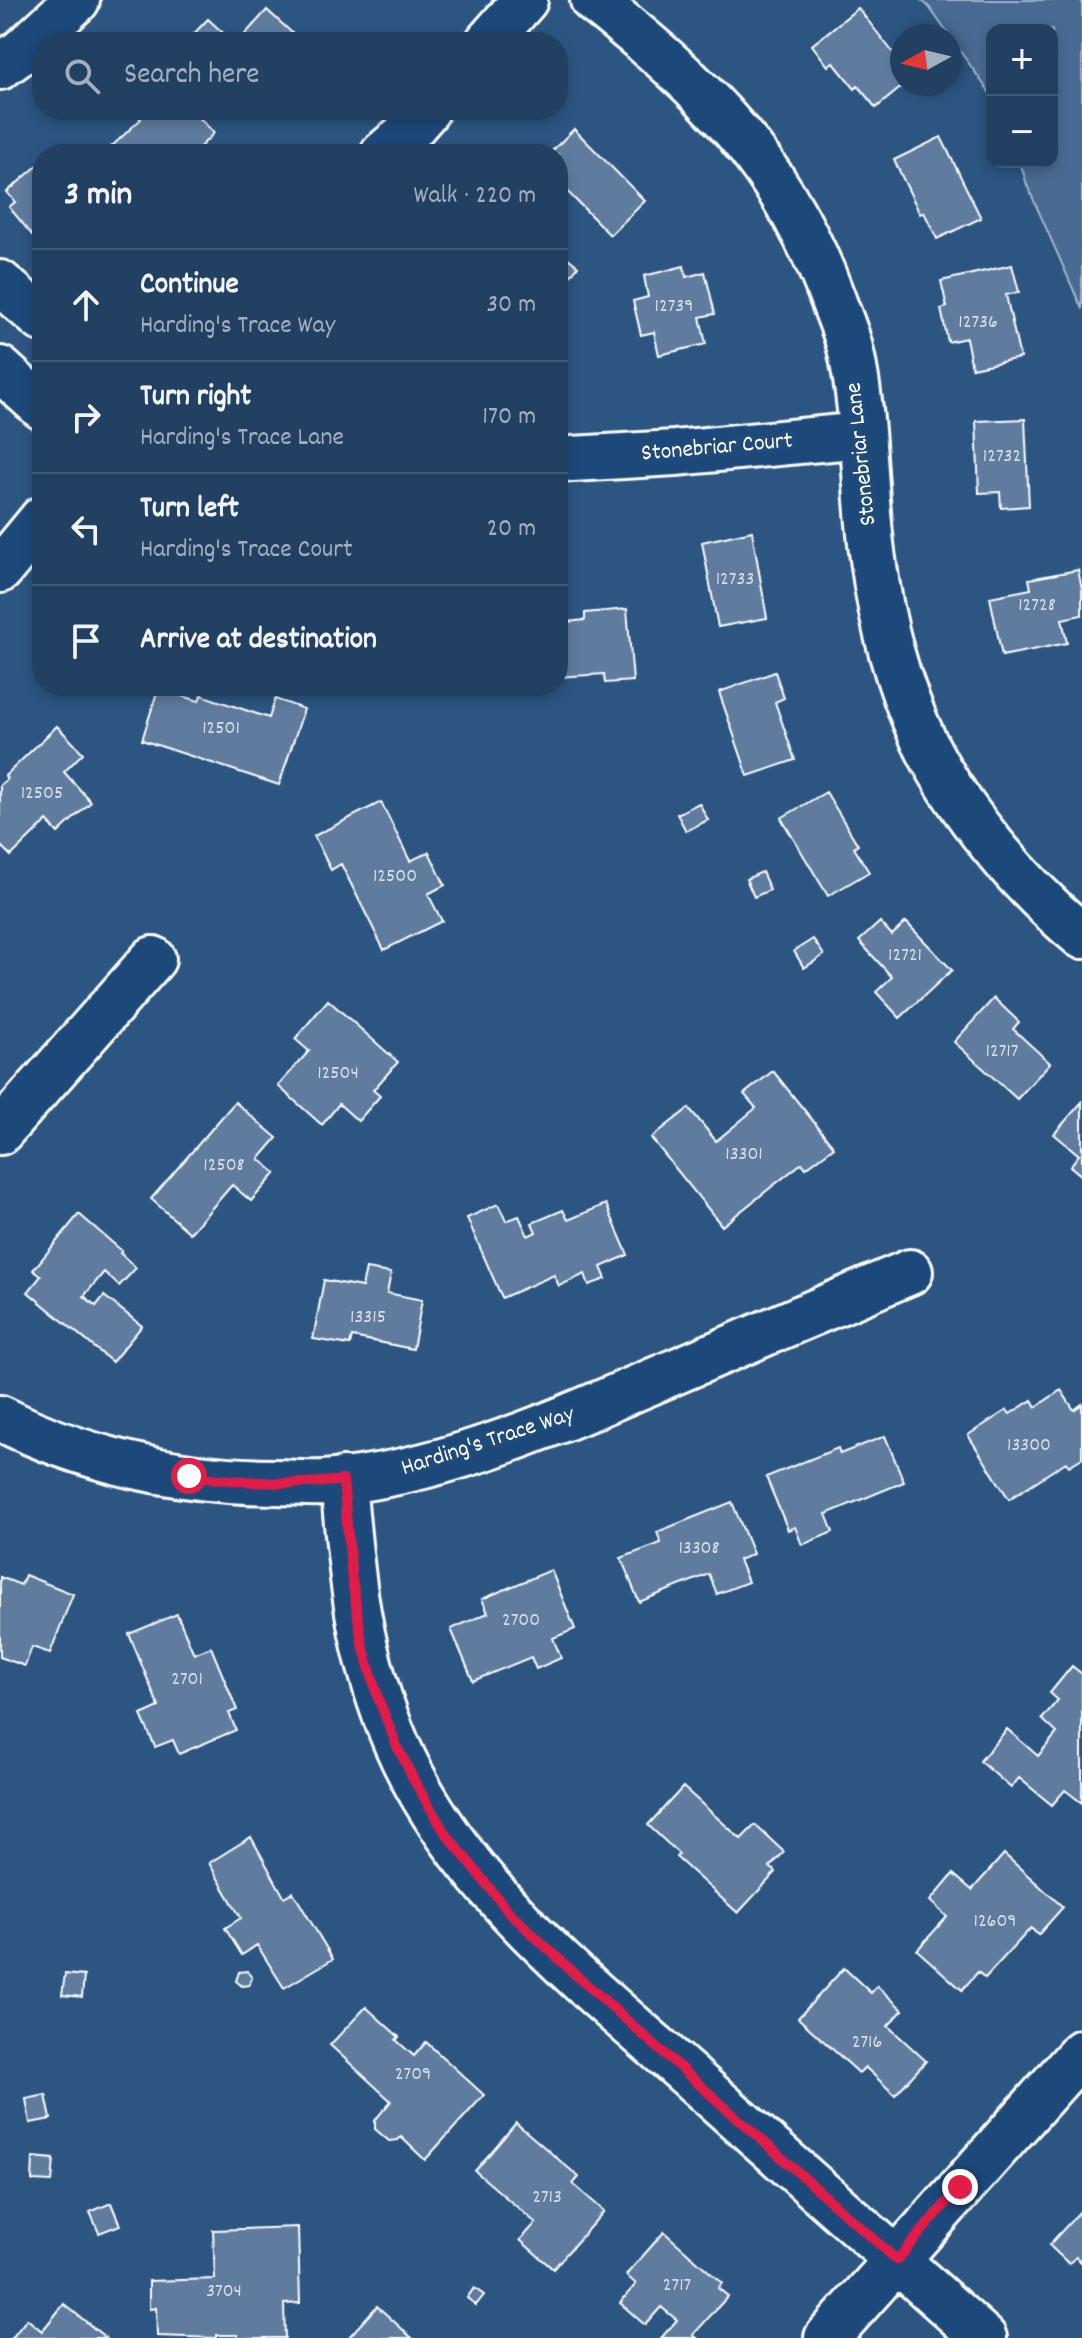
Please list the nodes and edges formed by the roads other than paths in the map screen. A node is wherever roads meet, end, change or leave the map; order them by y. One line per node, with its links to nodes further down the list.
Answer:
1 (77, 0): 4 (street)
2 (525, 0): 5 (street)
3 (593, 0): 14 (street, Stonebriar Lane)
4 (42, 32)
5 (497, 32)
6 (32, 42): 7 (street)
7 (0, 67)
8 (418, 120): 9 (street)
9 (394, 144)
10 (0, 283): 11 (street)
11 (32, 310)
12 (0, 369): 13 (street)
13 (32, 398)
14 (862, 435): 15 (street, Stonebriar Court); 18 (street, Stonebriar Lane)
15 (572, 459)
16 (32, 531): 17 (street)
17 (0, 570)
18 (1082, 936)
19 (153, 959): 20 (street)
20 (0, 1132)
21 (910, 1272): 23 (street, Harding's Trace Way)
22 (0, 1418): 23 (street, Harding's Trace Way)
23 (343, 1480): 25 (street)
24 (1082, 2052): 25 (street)
25 (897, 2260): 26 (street); 27 (street)
26 (827, 2338)
27 (984, 2338)

